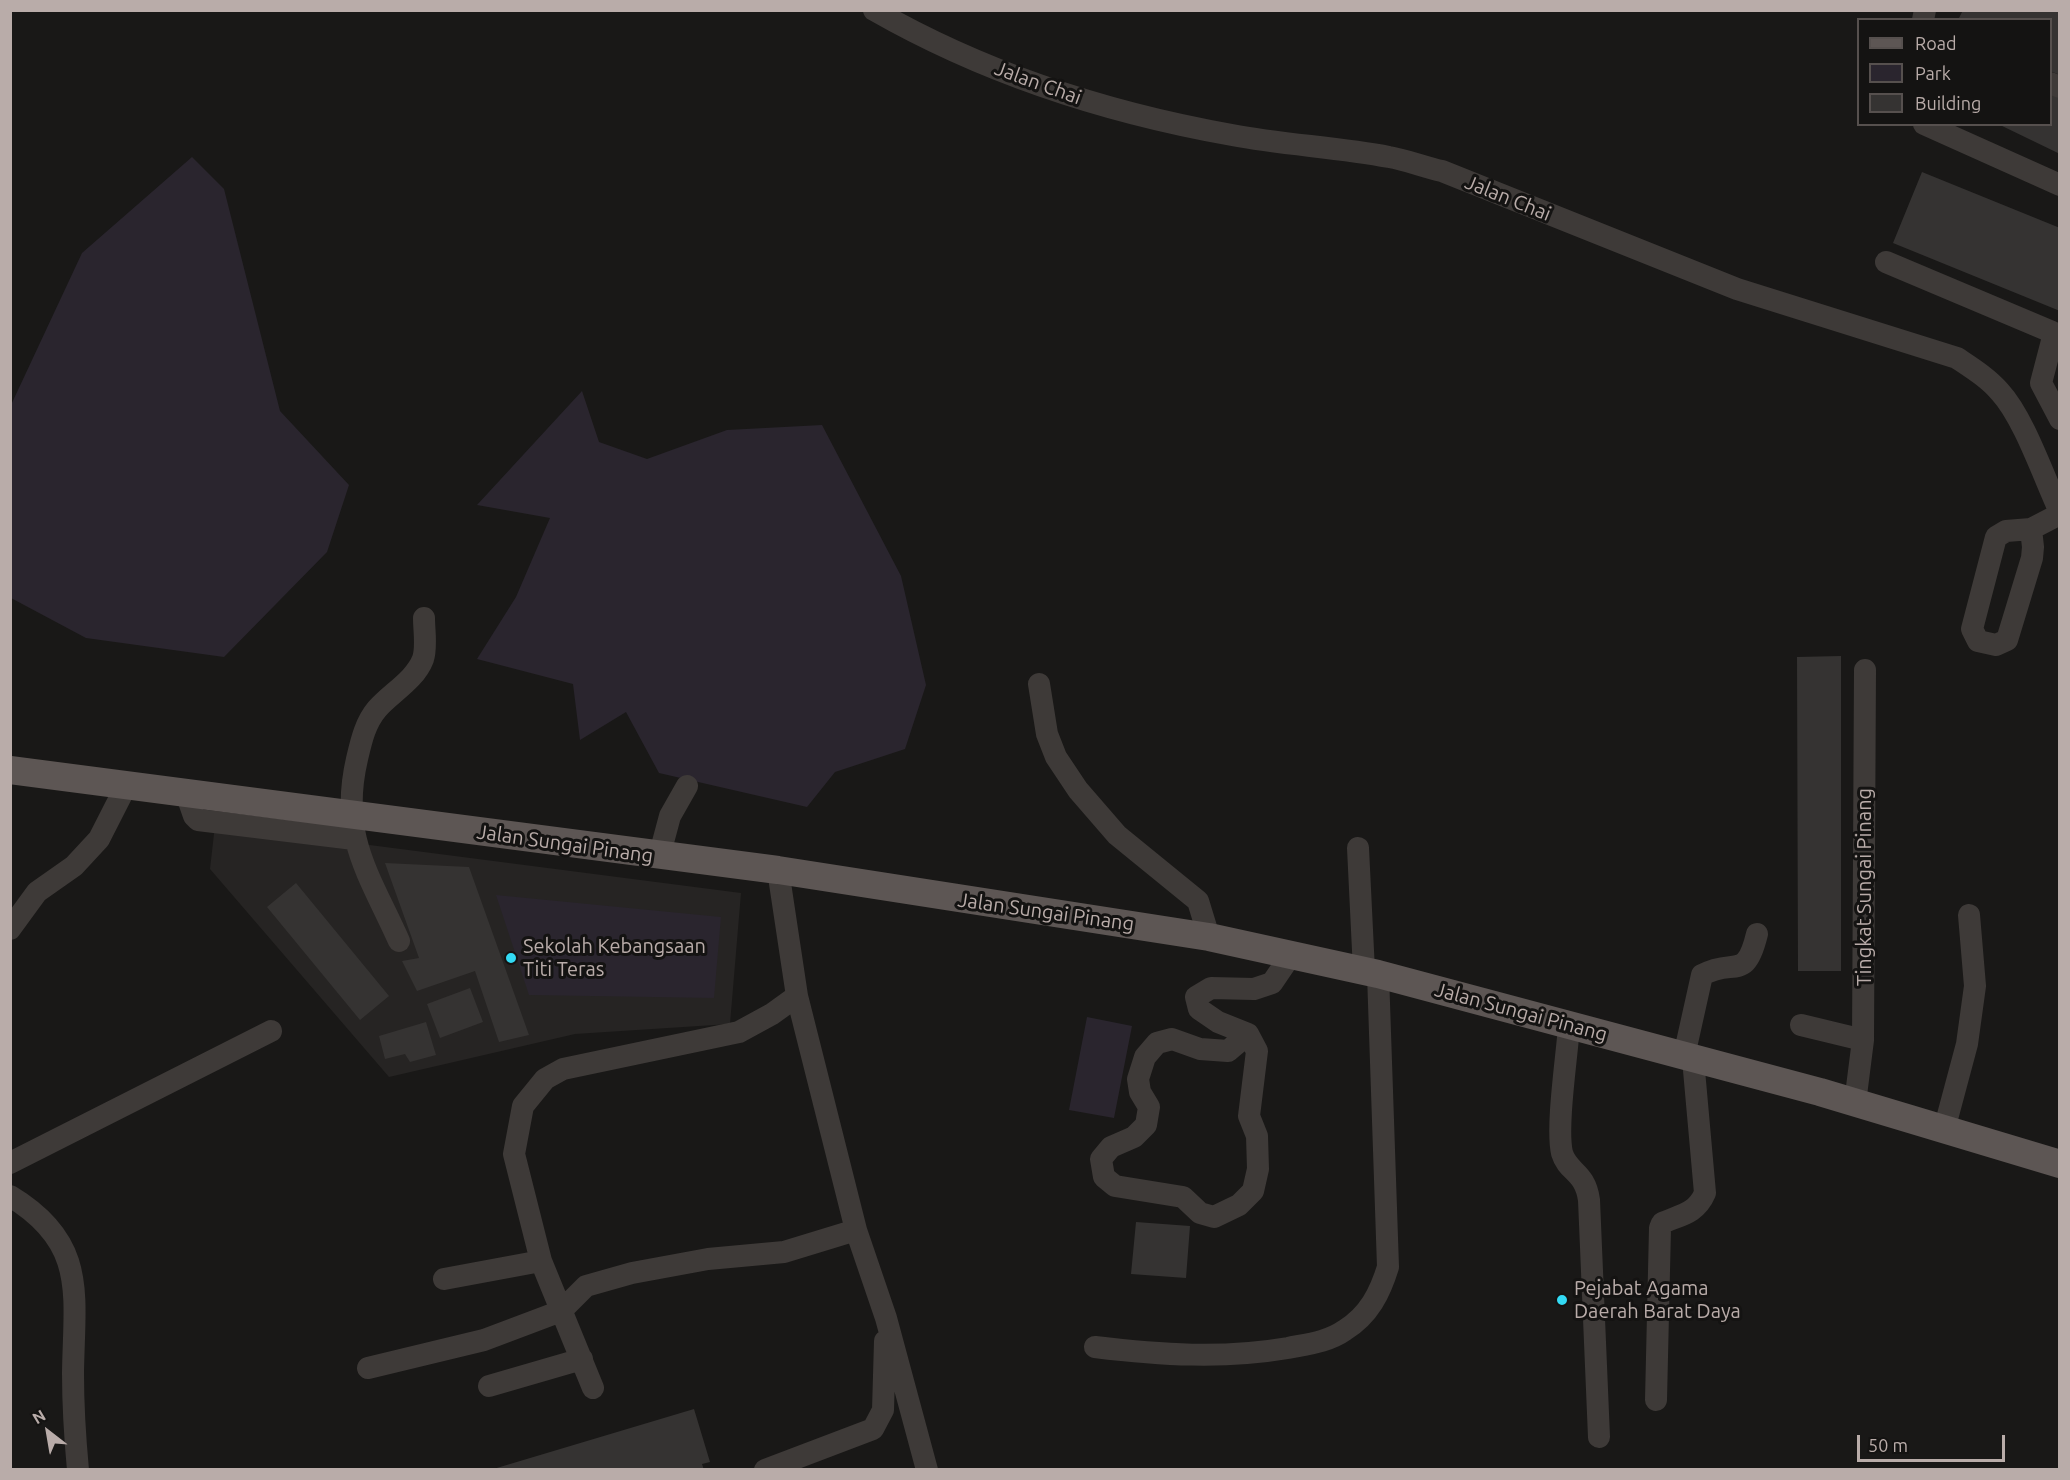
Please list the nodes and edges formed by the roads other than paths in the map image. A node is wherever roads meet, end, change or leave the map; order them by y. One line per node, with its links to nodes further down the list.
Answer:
1 (874, 10): 6 (street, Jalan Chai)
2 (1928, 126): 3 (street)
3 (2060, 185)
4 (1886, 262): 5 (street)
5 (2060, 419)
6 (2060, 513): 7 (street)
7 (2031, 529): 7 (street)
8 (424, 618): 14 (street)
9 (1865, 670): 30 (street, Tingkat Sungai Pinang)
10 (1039, 684): 21 (street)
11 (10, 770): 12 (main road, Jalan Sungai Pinang)
12 (126, 786): 14 (main road, Jalan Sungai Pinang); 19 (street)
13 (687, 786): 16 (street)
14 (352, 827): 16 (main road, Jalan Sungai Pinang); 22 (street)
15 (1358, 848): 24 (street)
16 (659, 856): 17 (main road, Jalan Sungai Pinang)
17 (778, 870): 21 (main road, Jalan Sungai Pinang); 25 (street)
18 (1969, 915): 33 (street)
19 (10, 929)
20 (1757, 934): 31 (street)
21 (1209, 937): 23 (main road, Jalan Sungai Pinang)
22 (399, 940)
23 (1291, 955): 24 (main road, Jalan Sungai Pinang); 29 (street)
24 (1371, 972): 27 (main road, Jalan Sungai Pinang); 42 (street)
25 (797, 996): 37 (street); 38 (street)
26 (1802, 1025): 30 (street)
27 (1569, 1026): 31 (main road, Jalan Sungai Pinang); 48 (street)
28 (271, 1031): 34 (street)
29 (1248, 1034): 29 (street)
30 (1863, 1040): 32 (street, Tingkat Sungai Pinang)
31 (1689, 1057): 32 (main road, Jalan Sungai Pinang); 47 (street)
32 (1855, 1103): 33 (main road, Jalan Sungai Pinang)
33 (1944, 1130): 35 (main road, Jalan Sungai Pinang)
34 (10, 1163)
35 (2060, 1164)
36 (10, 1196): 49 (street)
37 (856, 1230): 40 (street); 41 (street)
38 (541, 1261): 39 (street); 40 (street)
39 (444, 1278)
40 (561, 1311): 43 (street); 44 (street)
41 (886, 1318): 50 (street); 51 (street)
42 (1095, 1347)
43 (582, 1359): 45 (street); 46 (street)
44 (368, 1368)
45 (489, 1386)
46 (593, 1388)
47 (1656, 1400)
48 (1599, 1437)
49 (78, 1470)
50 (765, 1470)
51 (927, 1470)

